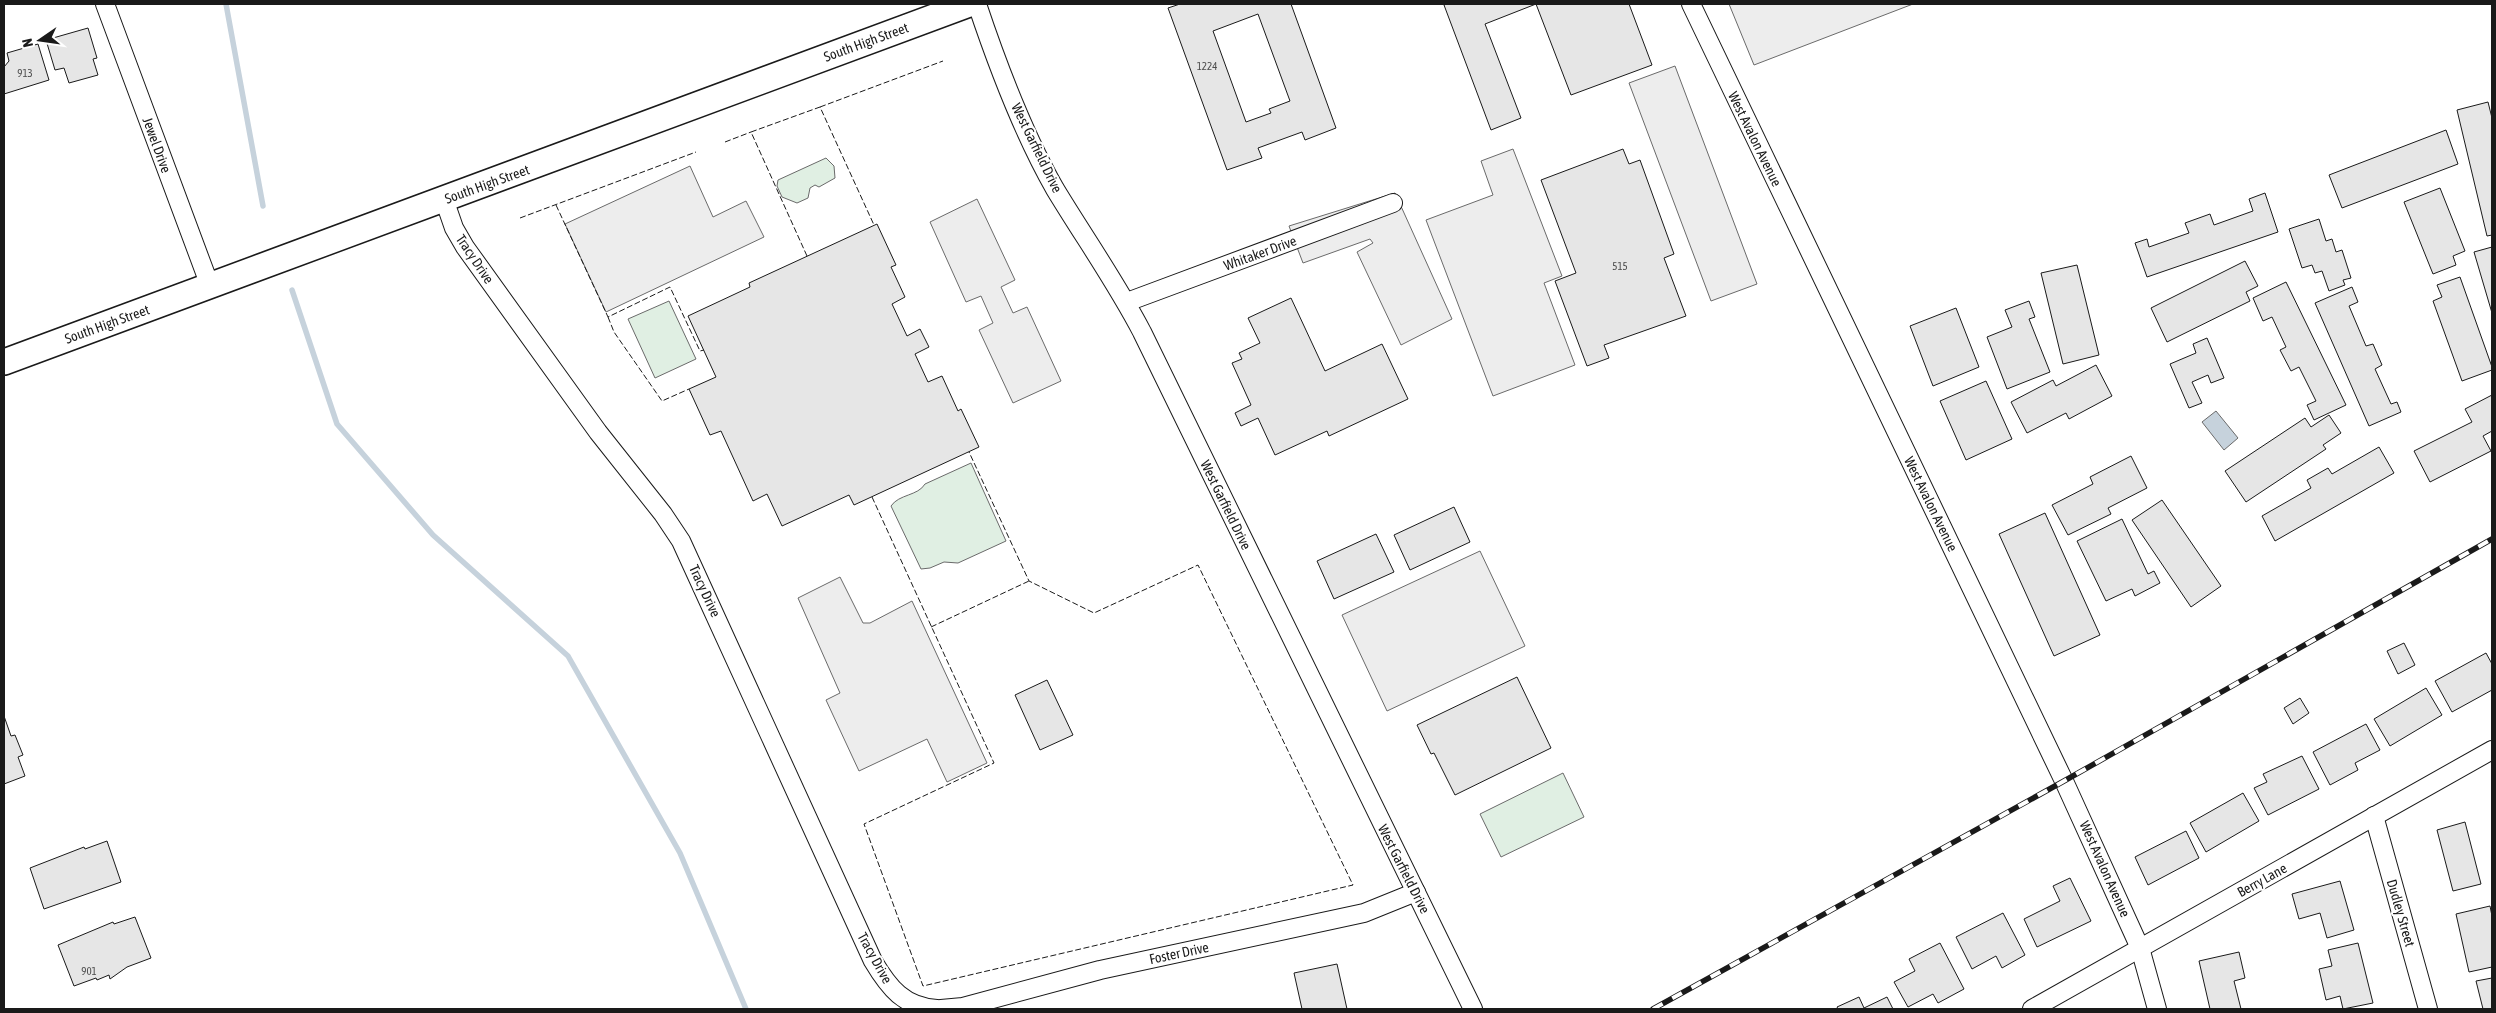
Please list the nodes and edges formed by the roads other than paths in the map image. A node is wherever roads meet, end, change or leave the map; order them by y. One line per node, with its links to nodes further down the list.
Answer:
1 (105, 4): 7 (street, Jewel Drive)
2 (969, 4): 5 (main road, South High Street)
3 (977, 4): 8 (street, West Garfield Drive)
4 (1691, 4): 13 (street, West Avalon Avenue)
5 (444, 199): 7 (main road, South High Street); 14 (street, Tracy Drive)
6 (1393, 203): 8 (street, Whitaker Drive)
7 (210, 286): 9 (main road, South High Street)
8 (1127, 302): 12 (street, West Garfield Drive)
9 (4, 362)
10 (2492, 750): 11 (street, Berry Lane)
11 (2374, 816): 13 (street, Berry Lane); 19 (street, Dudley Street)
12 (1416, 892): 15 (street, Foster Drive); 16 (street, West Garfield Drive)
13 (2140, 948): 17 (street, Berry Lane); 18 (street, West Avalon Avenue)
14 (919, 1006): 15 (street, Foster Drive)
15 (939, 1009)
16 (1474, 1009)
17 (2032, 1009)
18 (2157, 1009)
19 (2428, 1009)

